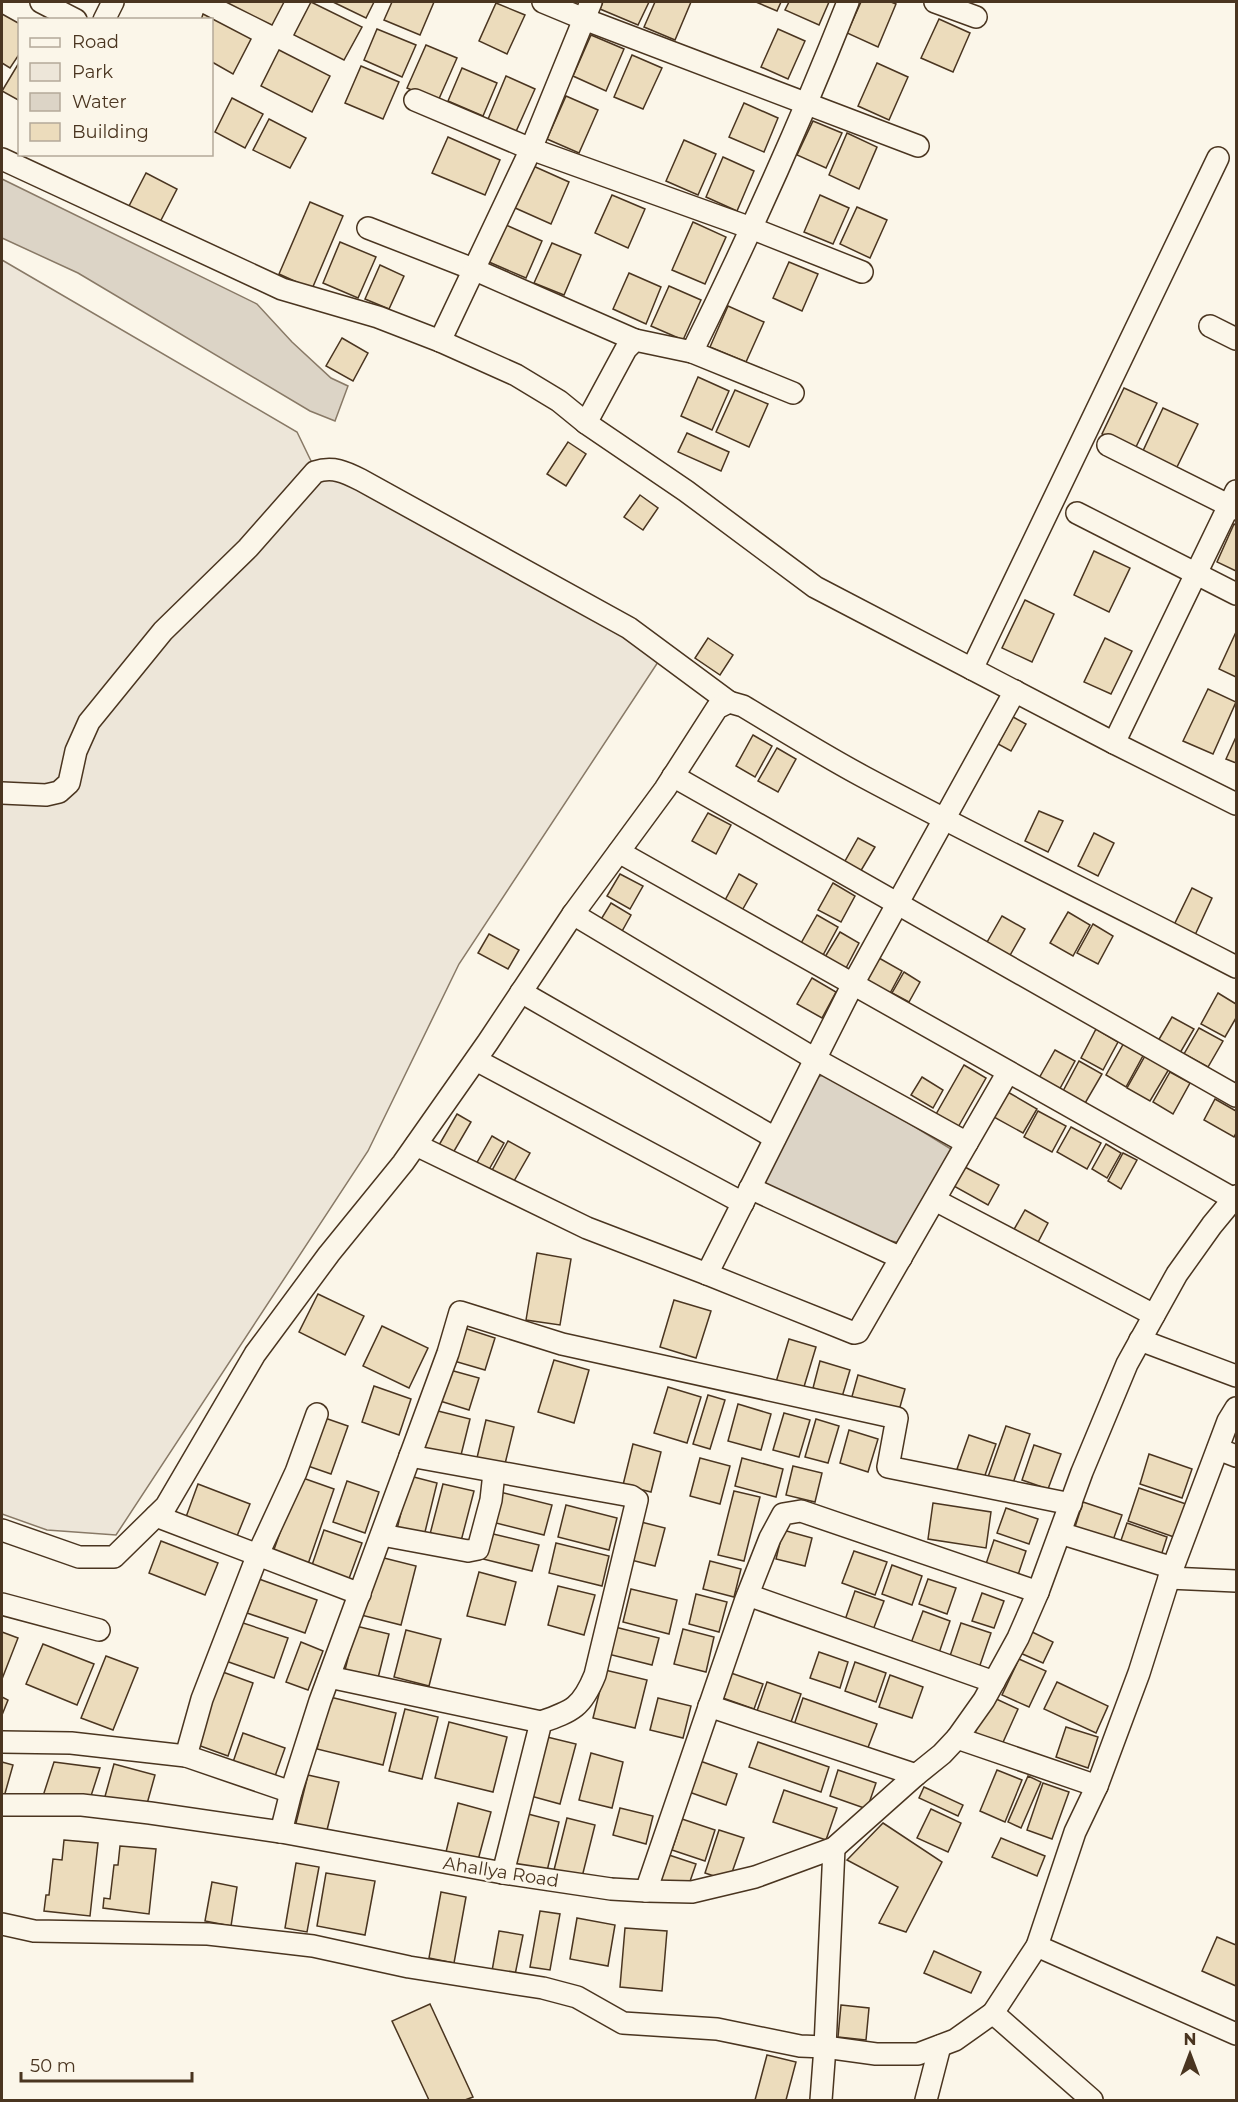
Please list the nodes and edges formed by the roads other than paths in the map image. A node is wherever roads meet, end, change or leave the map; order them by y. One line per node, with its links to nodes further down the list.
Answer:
1 (41, 2): 8 (street)
2 (113, 2): 9 (street)
3 (543, 2): 6 (street)
4 (848, 2): 11 (street)
5 (935, 2): 7 (street)
6 (587, 10): 11 (street); 13 (street)
7 (976, 17)
8 (72, 18)
9 (105, 18)
10 (415, 100): 13 (street)
11 (806, 104): 12 (street); 17 (street)
12 (918, 146)
13 (531, 149): 17 (street); 18 (street)
14 (11, 158): 23 (street)
15 (1218, 159): 32 (street)
16 (368, 228): 18 (street)
17 (751, 228): 19 (street); 24 (street)
18 (473, 269): 22 (street); 23 (street)
19 (862, 272)
20 (1210, 326): 21 (street)
21 (1236, 339)
22 (635, 340): 24 (street); 26 (street)
23 (440, 341): 26 (street)
24 (692, 352): 25 (street)
25 (793, 393)
26 (586, 423): 32 (street)
27 (1108, 445): 28 (street)
28 (1234, 502): 30 (street)
29 (1077, 513): 30 (street)
30 (1197, 574): 31 (street); 35 (street)
31 (1236, 594)
32 (972, 669): 33 (street)
33 (1015, 691): 35 (street); 39 (street)
34 (729, 702): 36 (street); 37 (street); 39 (street)
35 (1114, 743): 38 (street)
36 (673, 776): 40 (street); 41 (street)
37 (2, 793)
38 (1236, 804)
39 (945, 819): 41 (street); 43 (street)
40 (619, 852): 42 (street); 44 (street)
41 (897, 903): 44 (street); 49 (street)
42 (573, 914): 45 (street); 46 (street)
43 (1236, 967)
44 (853, 984): 46 (street); 48 (street)
45 (522, 992): 47 (street); 50 (street)
46 (815, 1059): 50 (street); 51 (street)
47 (476, 1060): 52 (street); 53 (street)
48 (1008, 1072): 51 (street); 54 (street)
49 (1236, 1096)
50 (775, 1138): 53 (street)
51 (967, 1143): 55 (street)
52 (416, 1145): 57 (street); 67 (street)
53 (747, 1195): 56 (street); 57 (street)
54 (1235, 1198): 58 (street, Ahallya Road)
55 (935, 1200): 56 (street); 58 (street)
56 (901, 1258): 57 (street)
57 (707, 1274)
58 (1154, 1315): 59 (street, Ahallya Road)
59 (1140, 1340): 60 (street); 66 (street, Ahallya Road)
60 (1236, 1376)
61 (1236, 1408): 63 (street)
62 (317, 1414): 71 (street)
63 (1227, 1452): 72 (street)
64 (410, 1456): 65 (street); 66 (street); 70 (street)
65 (494, 1473): 70 (street); 82 (street)
66 (1071, 1504): 69 (street, Ahallya Road)
67 (156, 1516): 68 (street); 71 (street)
68 (2, 1530)
69 (1060, 1533): 72 (street); 74 (street, Ahallya Road)
70 (382, 1534): 75 (street)
71 (258, 1554): 75 (street); 85 (street)
72 (1171, 1573): 73 (street); 87 (street)
73 (1236, 1581)
74 (1038, 1592): 76 (street); 80 (street, Ahallya Road)
75 (360, 1594): 79 (street)
76 (748, 1595): 80 (street); 81 (street)
77 (2, 1604): 78 (street)
78 (99, 1630)
79 (329, 1677): 82 (street); 88 (street)
80 (994, 1682): 83 (street, Ahallya Road)
81 (709, 1706): 86 (street); 93 (street)
82 (541, 1722): 92 (street)
83 (957, 1738): 86 (street, Ahallya Road); 87 (street)
84 (2, 1742): 85 (street)
85 (186, 1755): 88 (street)
86 (916, 1774): 91 (street, Ahallya Road)
87 (1097, 1786): 95 (street)
88 (291, 1792): 90 (street)
89 (2, 1805): 90 (street, Ahallya Road)
90 (281, 1832): 92 (street, Ahallya Road)
91 (834, 1848): 93 (street, Ahallya Road); 99 (street)
92 (503, 1873): 93 (street, Ahallya Road)
93 (646, 1891)
94 (2, 1924): 99 (street)
95 (1037, 1946): 96 (street); 97 (street)
96 (993, 2013): 98 (street); 102 (street)
97 (1236, 2034)
98 (940, 2046): 99 (street); 101 (street)
99 (825, 2047): 100 (street)
100 (821, 2100)
101 (927, 2100)
102 (1092, 2100)

